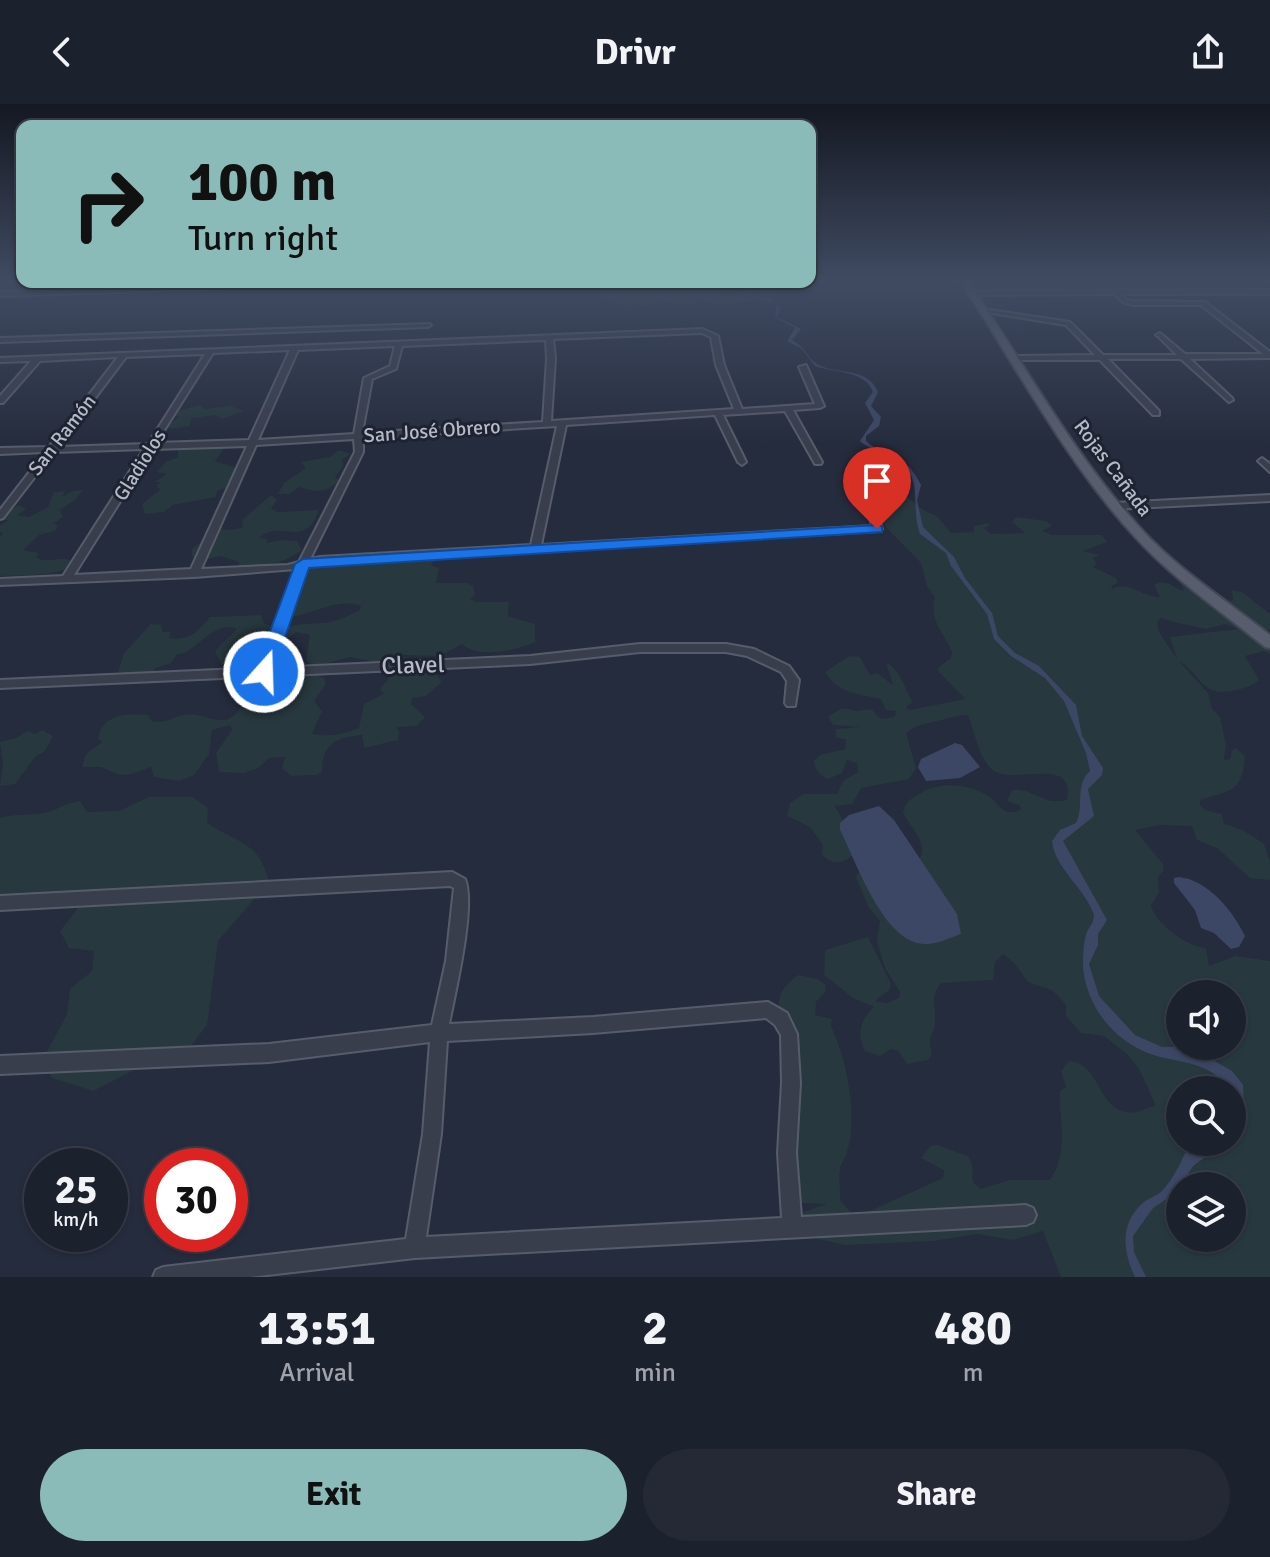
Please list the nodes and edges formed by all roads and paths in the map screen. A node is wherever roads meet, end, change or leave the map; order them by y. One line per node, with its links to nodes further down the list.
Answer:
1 (122, 336): 9 (street)
2 (599, 336): 8 (street)
3 (712, 336): 24 (street)
4 (999, 336): 17 (main road, Rojas Cañada)
5 (1081, 336): 16 (street)
6 (1161, 336): 14 (street)
7 (1244, 336): 15 (street)
8 (549, 338): 10 (street); 28 (street)
9 (0, 340)
10 (399, 344): 11 (street); 29 (street)
11 (295, 348): 12 (street); 30 (street)
12 (210, 352): 13 (street); 31 (street, Gladiolos)
13 (124, 355): 18 (street); 32 (street, San Ramón)
14 (1182, 356): 15 (street); 16 (street); 21 (street)
15 (1270, 356)
16 (1102, 357): 17 (street); 26 (street)
17 (1013, 358): 40 (main road, Rojas Cañada)
18 (37, 359): 19 (street); 22 (street)
19 (0, 360)
20 (803, 367): 23 (street, San José Obrero)
21 (1229, 400)
22 (0, 401)
23 (788, 409): 24 (street, San José Obrero); 36 (street)
24 (739, 412): 25 (street, San José Obrero)
25 (718, 413): 27 (street, San José Obrero); 35 (street)
26 (1156, 413)
27 (562, 423): 28 (street, San José Obrero); 42 (street)
28 (547, 424): 29 (street, San José Obrero)
29 (360, 436): 30 (street, San José Obrero); 43 (street)
30 (251, 443): 31 (street, San José Obrero); 44 (street)
31 (153, 446): 32 (street, San José Obrero); 45 (street, Gladiolos)
32 (50, 449): 33 (street, San José Obrero); 41 (street, San Ramón)
33 (0, 451)
34 (1262, 461): 38 (street)
35 (742, 462)
36 (818, 462)
37 (861, 464): 42 (street)
38 (1270, 469)
39 (1270, 498): 40 (street)
40 (1115, 506): 47 (main road, Rojas Cañada)
41 (0, 516)
42 (535, 548): 43 (street)
43 (303, 564): 44 (street); 48 (street)
44 (196, 570): 45 (street)
45 (67, 578): 46 (street)
46 (0, 582)
47 (1266, 637)
48 (264, 672): 49 (street, Clavel); 50 (street, Clavel)
49 (0, 684)
50 (791, 703)
51 (0, 903): 52 (street)
52 (439, 1033): 53 (street); 55 (street); 56 (street)
53 (0, 1065)
54 (1026, 1215): 55 (street)
55 (792, 1228): 56 (street)
56 (415, 1248): 57 (street)
57 (163, 1277)

